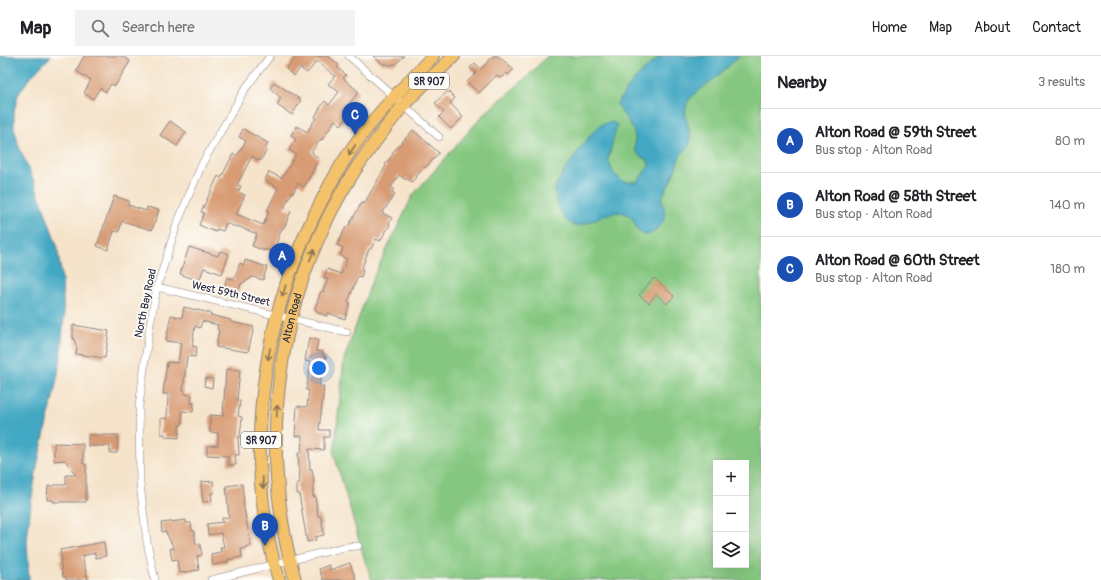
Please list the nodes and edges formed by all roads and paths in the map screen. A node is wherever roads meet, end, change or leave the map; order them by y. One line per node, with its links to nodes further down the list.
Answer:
1 (270, 56): 8 (street, North Bay Road)
2 (349, 56): 5 (street)
3 (433, 56): 5 (main road, Alton Road / SR 907)
4 (454, 56): 6 (main road, Alton Road / SR 907)
5 (394, 97): 6 (street); 9 (main road, Alton Road / SR 907, one-way to 9)
6 (403, 106): 7 (street); 10 (main road, Alton Road / SR 907, one-way to 6)
7 (439, 137)
8 (157, 287): 9 (street, West 59th Street); 15 (street, North Bay Road)
9 (277, 315): 10 (street, West 59th Street); 14 (main road, Alton Road / SR 907, one-way to 14)
10 (291, 319): 11 (street, West 59th Street); 13 (main road, Alton Road / SR 907, one-way to 10)
11 (347, 332)
12 (358, 546): 13 (street)
13 (290, 561): 14 (street); 18 (main road, Alton Road / SR 907)
14 (275, 564): 16 (street); 17 (main road, Alton Road / SR 907)
15 (155, 580)
16 (211, 580)
17 (279, 580)
18 (295, 580)

